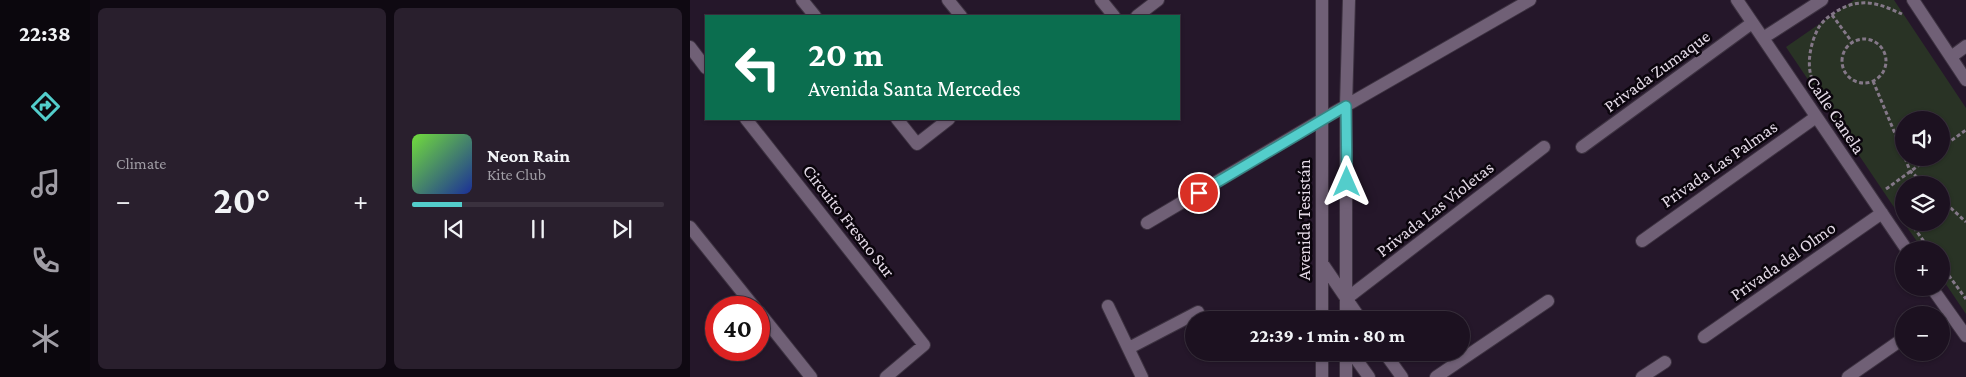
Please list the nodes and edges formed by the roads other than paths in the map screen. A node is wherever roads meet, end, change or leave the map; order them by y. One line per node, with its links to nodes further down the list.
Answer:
1 (802, 0): 11 (street)
2 (948, 0): 12 (street)
3 (1101, 0): 13 (street)
4 (1158, 0): 14 (street)
5 (1322, 0): 27 (street, Avenida Tesistán)
6 (1350, 0): 22 (street)
7 (1530, 0): 22 (street)
8 (1737, 0): 15 (street, Calle Canela)
9 (1822, 0): 16 (street)
10 (1913, 0): 19 (street)
11 (814, 15)
12 (960, 15)
13 (1113, 15)
14 (1138, 15)
15 (1752, 23): 16 (street, Calle Canela); 29 (street, Privada Zumaque)
16 (1763, 38): 23 (street, Calle Canela)
17 (1966, 46): 19 (street)
18 (690, 47): 20 (street)
19 (1950, 57): 21 (street)
20 (705, 67)
21 (1966, 80)
22 (1346, 106): 27 (street); 37 (street)
23 (1816, 117): 30 (street, Calle Canela); 33 (street, Privada Las Palmas)
24 (747, 120): 56 (street, Circuito Fresno Sur)
25 (898, 120): 26 (street)
26 (947, 120)
27 (1321, 120): 31 (street); 35 (street, Avenida Tesistán)
28 (1544, 147): 37 (street, Privada Las Violetas)
29 (1582, 147)
30 (1882, 213): 34 (street, Calle Canela); 47 (street, Privada del Olmo)
31 (1147, 223)
32 (690, 227): 36 (street)
33 (1642, 240)
34 (1901, 241)
35 (1321, 262): 37 (street); 40 (street, Avenida Tesistán)
36 (745, 296)
37 (1346, 299): 41 (street); 42 (street)
38 (1548, 301): 62 (street)
39 (1108, 306): 49 (street)
40 (1324, 311)
41 (1346, 311)
42 (1355, 311)
43 (1185, 319): 49 (street)
44 (1950, 320): 46 (street)
45 (770, 326): 55 (street)
46 (1966, 336)
47 (1704, 337)
48 (1895, 344): 64 (street)
49 (1128, 348): 57 (street)
50 (1322, 361): 58 (street)
51 (1346, 361): 59 (street)
52 (1357, 361): 60 (street)
53 (1390, 361): 61 (street)
54 (1665, 362): 63 (street)
55 (811, 377)
56 (886, 377)
57 (1142, 377)
58 (1322, 377)
59 (1346, 377)
60 (1369, 377)
61 (1402, 377)
62 (1436, 377)
63 (1642, 377)
64 (1848, 377)

